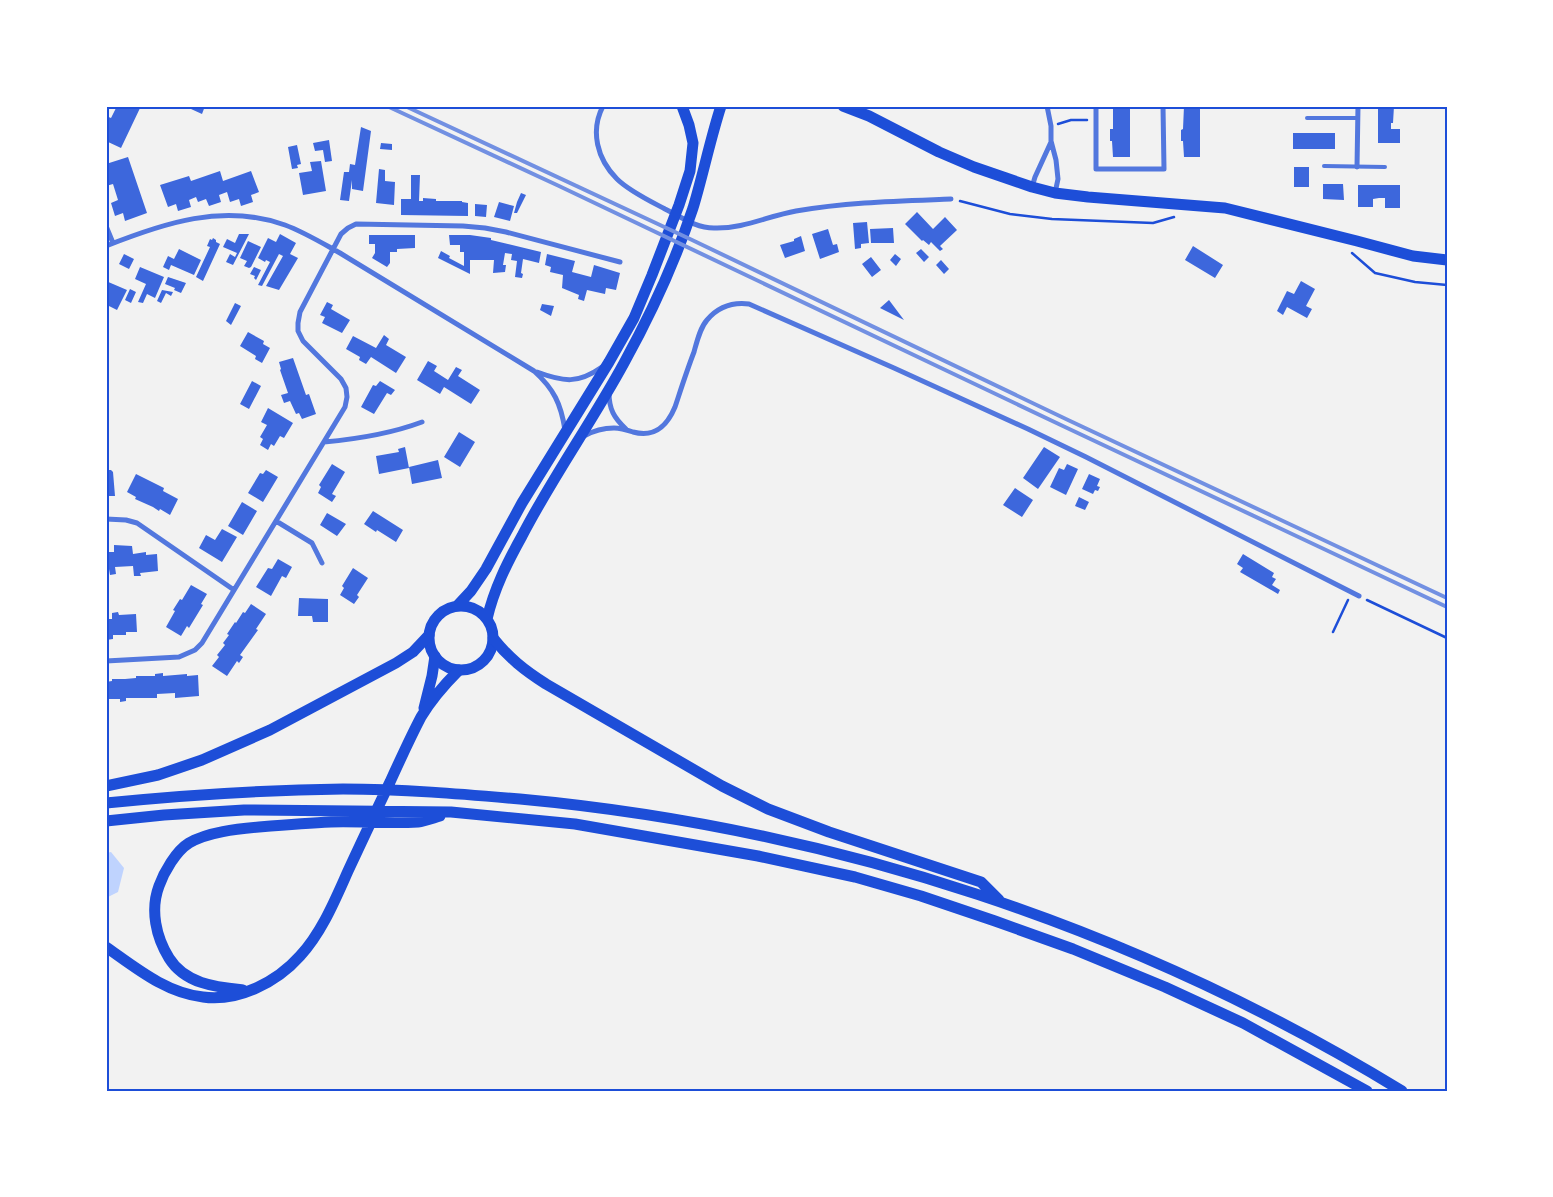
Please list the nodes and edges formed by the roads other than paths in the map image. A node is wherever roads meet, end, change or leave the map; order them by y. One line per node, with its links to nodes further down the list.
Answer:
1 (603, 106): 19 (street)
2 (682, 106): 26 (main road)
3 (721, 106): 28 (main road)
4 (843, 106): 10 (main road)
5 (855, 106): 10 (main road)
6 (1047, 106): 13 (street)
7 (1096, 106): 8 (street)
8 (1163, 106)
9 (1358, 106): 12 (street)
10 (869, 116): 17 (main road)
11 (1307, 118): 12 (lane)
12 (1358, 118): 15 (street)
13 (1051, 142): 17 (street); 18 (street)
14 (1324, 166): 15 (lane)
15 (1357, 167): 16 (lane)
16 (1385, 167)
17 (1032, 187): 18 (main road)
18 (1055, 193): 24 (main road)
19 (951, 199)
20 (106, 226): 21 (street)
21 (113, 244): 22 (street); 23 (street)
22 (106, 246)
23 (333, 249): 25 (street); 27 (street); 33 (street)
24 (1447, 260)
25 (620, 262)
26 (608, 362): 27 (street); 31 (main road)
27 (534, 371): 31 (street)
28 (610, 389): 30 (street); 32 (main road)
29 (422, 422): 33 (street)
30 (627, 429): 32 (street); 38 (street)
31 (565, 431): 39 (main road)
32 (578, 439): 40 (main road)
33 (324, 442): 35 (street)
34 (106, 519): 37 (street)
35 (276, 522): 36 (street); 37 (street)
36 (322, 563)
37 (234, 590): 44 (street)
38 (1359, 596)
39 (457, 606): 40 (main road); 41 (main road)
40 (487, 619): 42 (main road)
41 (429, 635): 43 (main road); 47 (main road)
42 (493, 638): 45 (main road); 51 (main road)
43 (435, 656): 45 (main road); 46 (main road)
44 (106, 661)
45 (459, 670): 46 (main road)
46 (422, 716): 53 (main road)
47 (106, 786)
48 (106, 803): 51 (main road)
49 (450, 812): 50 (main road); 53 (main road); 54 (main road)
50 (106, 821)
51 (1002, 903): 55 (main road)
52 (106, 948): 53 (main road)
53 (249, 990)
54 (1367, 1091)
55 (1402, 1091)

